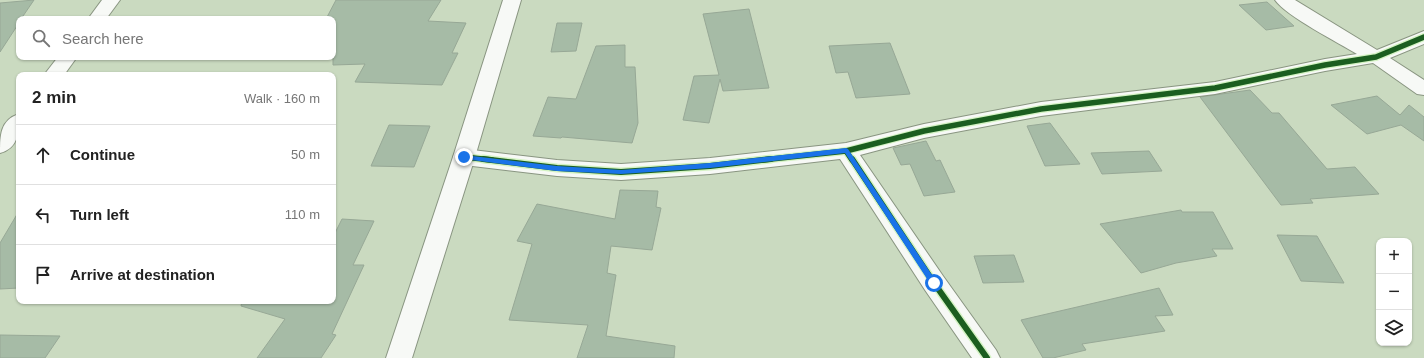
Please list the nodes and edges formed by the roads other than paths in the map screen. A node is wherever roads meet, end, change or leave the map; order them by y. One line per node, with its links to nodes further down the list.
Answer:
1 (111, 0): 4 (street)
2 (512, 0): 13 (street)
3 (1284, 0): 6 (street)
4 (99, 16)
5 (1424, 37): 6 (street)
6 (1376, 57): 9 (street); 12 (street)
7 (66, 60): 8 (street)
8 (56, 72)
9 (1424, 89)
10 (16, 125): 11 (street)
11 (0, 146)
12 (846, 151): 13 (street); 15 (street)
13 (464, 157): 14 (street)
14 (399, 358)
15 (987, 358)

